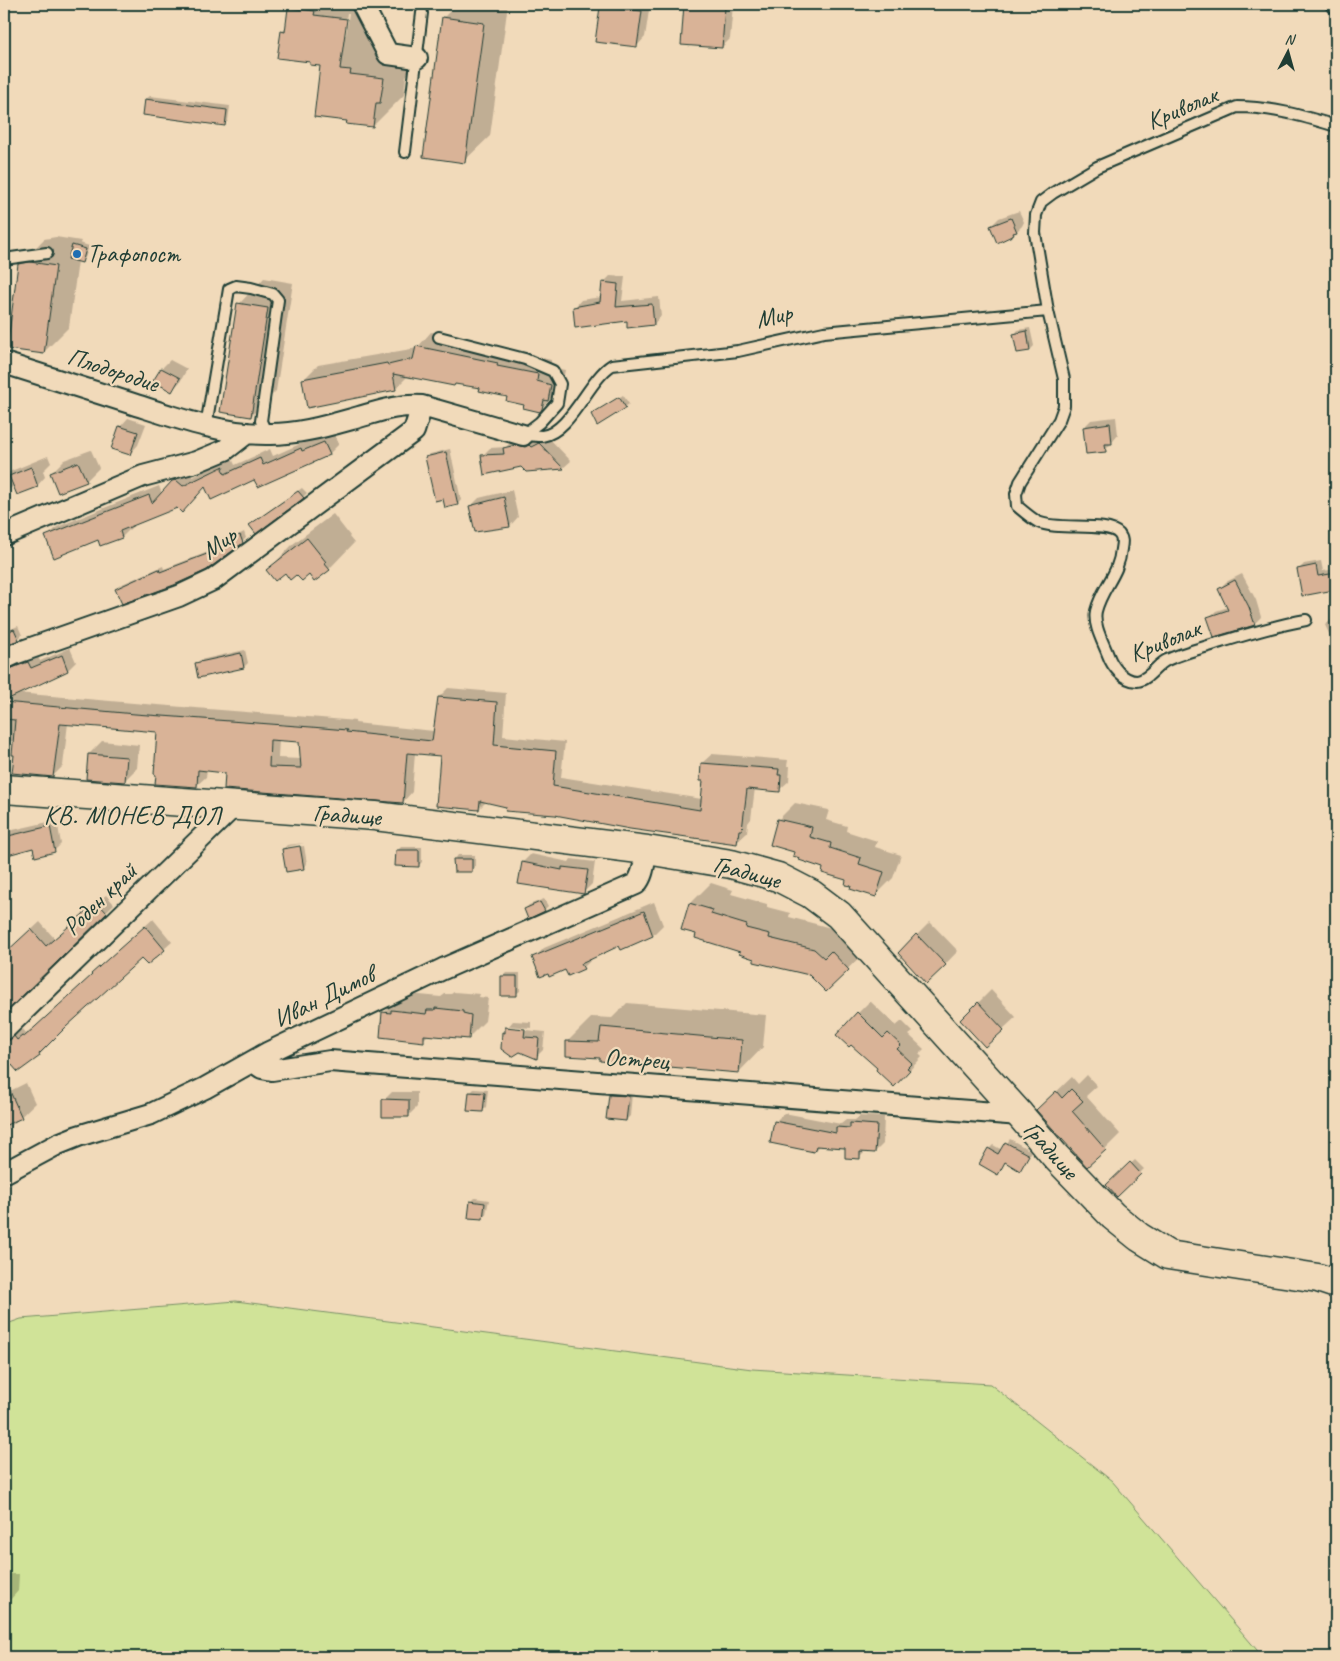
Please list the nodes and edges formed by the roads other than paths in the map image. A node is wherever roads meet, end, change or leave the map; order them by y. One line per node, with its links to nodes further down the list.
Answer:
1 (362, 4): 5 (street)
2 (1330, 4): 3 (lane)
3 (1336, 9)
4 (422, 13): 5 (lane)
5 (417, 58): 7 (lane)
6 (1336, 126): 10 (lane, Криволак)
7 (406, 152)
8 (47, 254): 9 (lane)
9 (4, 259)
10 (1048, 312): 16 (lane, Мир); 18 (lane, Криволак)
11 (439, 336): 16 (lane)
12 (4, 362): 14 (street, Плодородие)
13 (422, 406): 15 (street, Мир); 16 (street, Мир); 19 (street, Мир)
14 (206, 426): 15 (street, Мир); 15 (lane)
15 (257, 434): 17 (street)
16 (523, 435)
17 (4, 535)
18 (1306, 620)
19 (4, 659)
20 (4, 789): 21 (street, Градище)
21 (233, 807): 22 (street, Градище); 23 (street, Роден край)
22 (647, 850): 24 (street, Иван Димов); 25 (street, Градище)
23 (4, 1030)
24 (253, 1062): 25 (street, Острец); 26 (street, Иван Димов)
25 (1020, 1115): 27 (street, Градище)
26 (4, 1173)
27 (1336, 1284)

